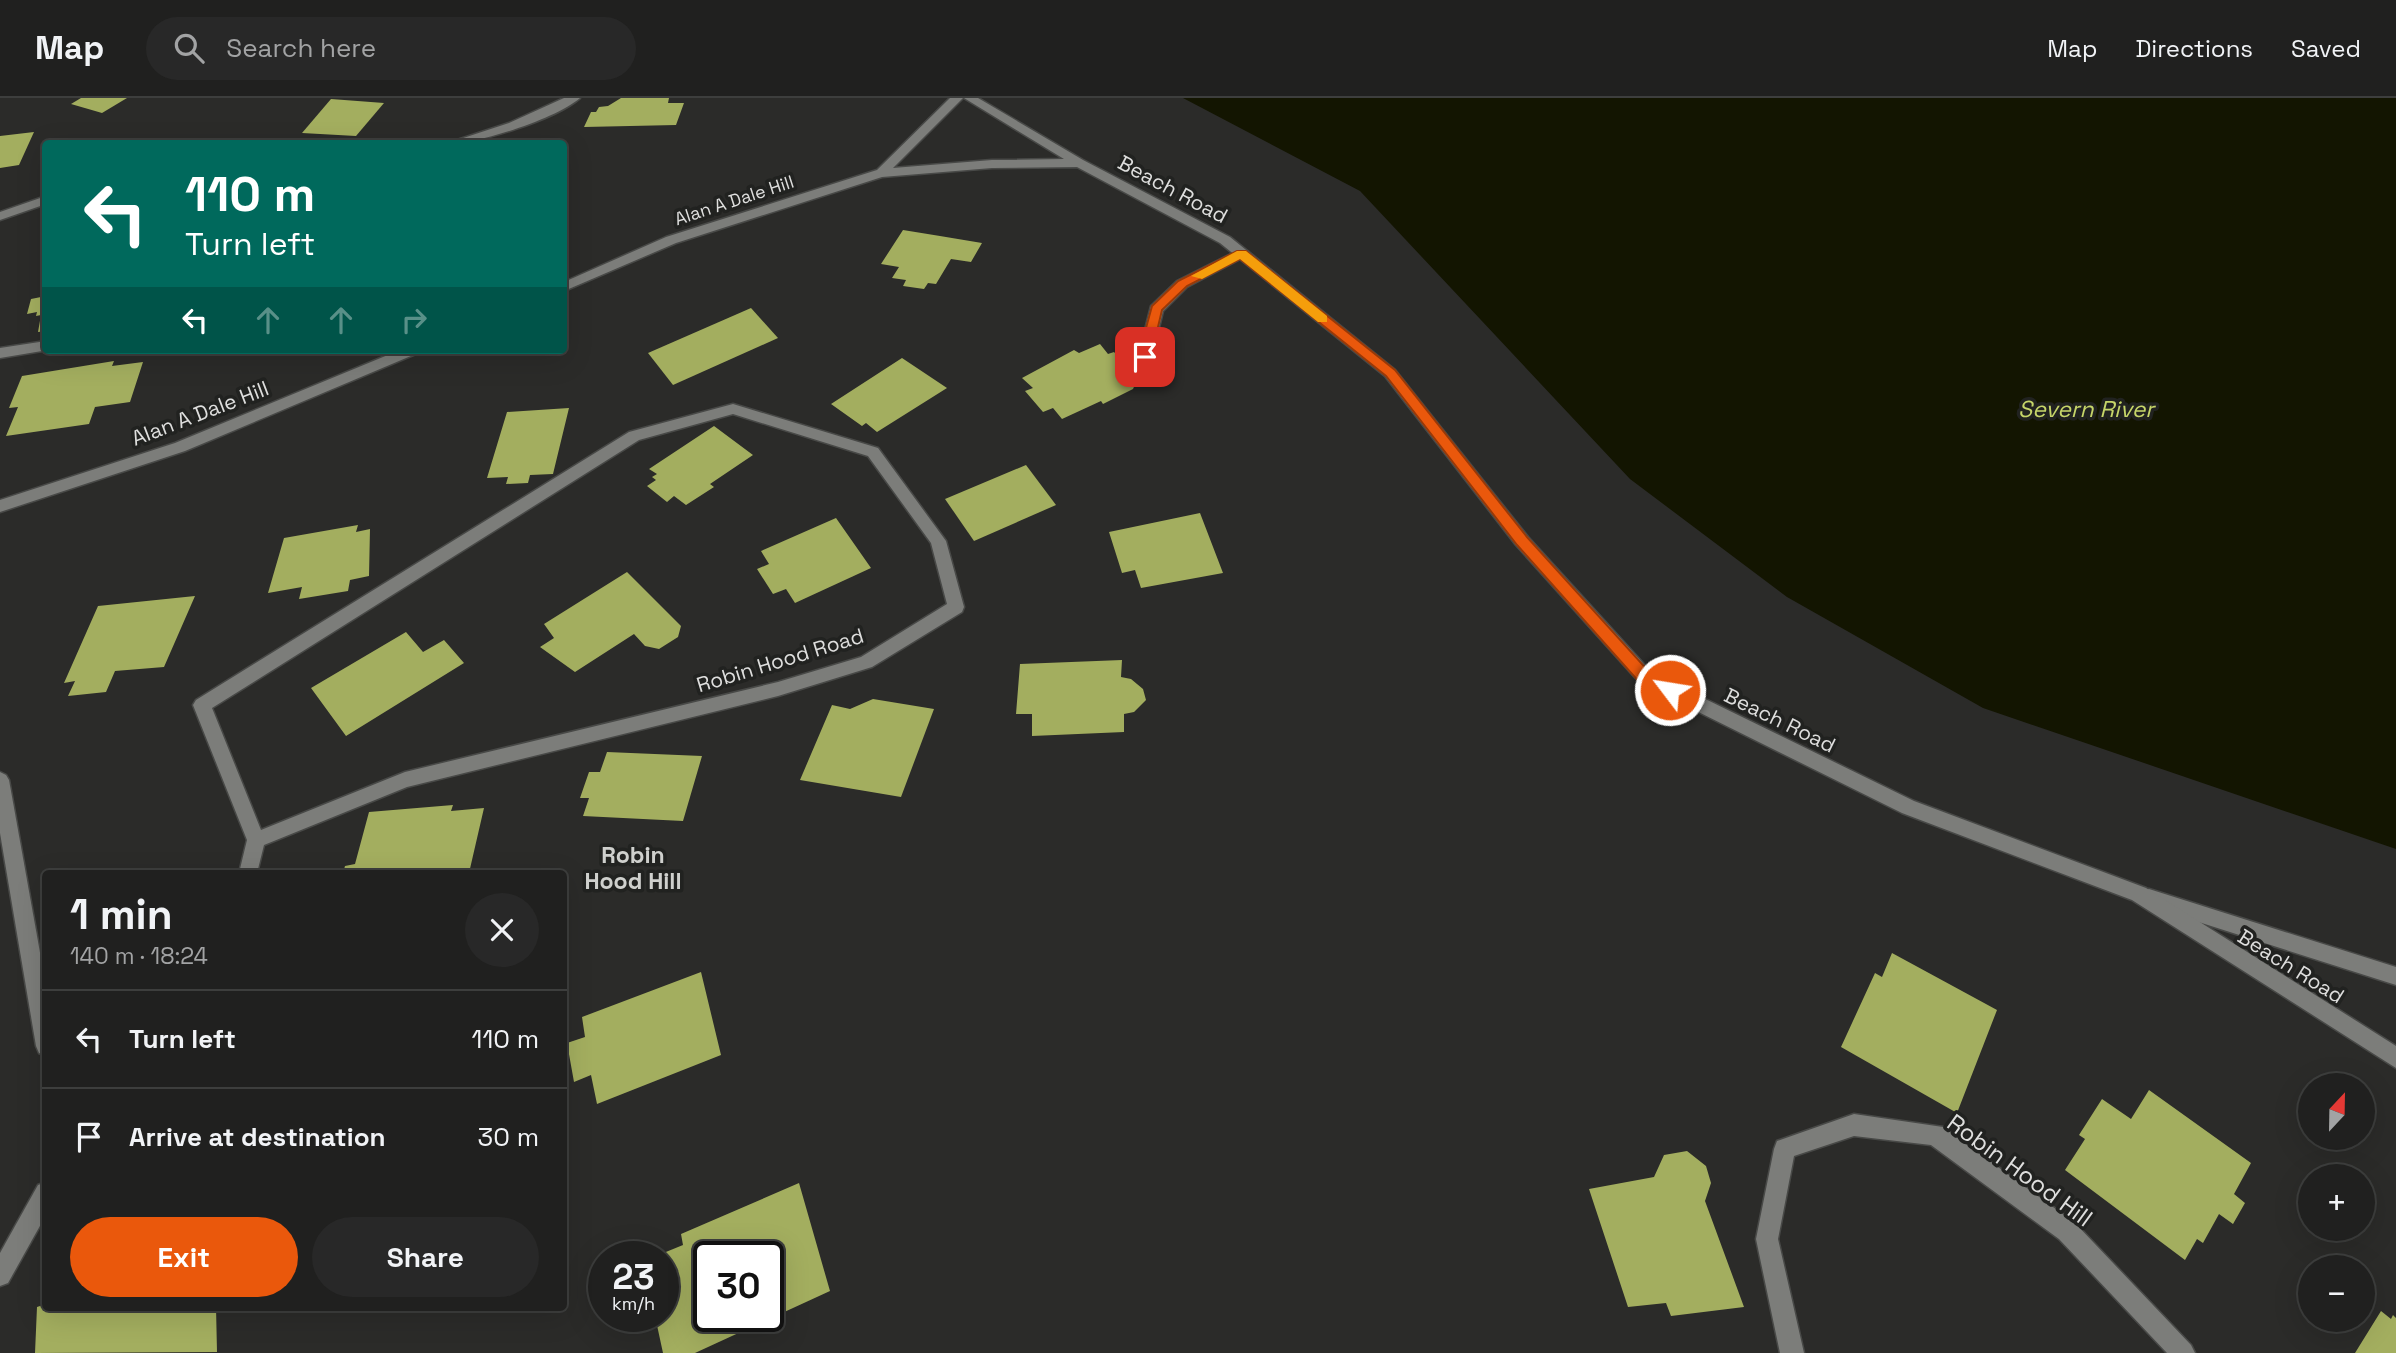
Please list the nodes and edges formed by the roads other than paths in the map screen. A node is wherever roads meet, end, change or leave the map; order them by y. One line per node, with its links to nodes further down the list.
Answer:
1 (574, 98): 4 (street)
2 (957, 98): 6 (street, Alan A Dale Hill)
3 (971, 98): 5 (street, Beach Road)
4 (465, 140)
5 (1079, 163): 6 (street, Alan A Dale Hill); 9 (street, Beach Road)
6 (881, 173): 10 (street, Alan A Dale Hill)
7 (42, 201): 8 (street)
8 (0, 216)
9 (1241, 253): 14 (street); 19 (street, Beach Road)
10 (567, 286)
11 (42, 347): 12 (street)
12 (0, 353)
13 (403, 354): 15 (street, Alan A Dale Hill)
14 (1145, 357)
15 (0, 506)
16 (0, 780): 21 (street)
17 (256, 841): 17 (street, Robin Hood Road); 18 (street)
18 (249, 870)
19 (2139, 894): 20 (street); 22 (street, Beach Road)
20 (2396, 976)
21 (42, 1023)
22 (2396, 1058)
23 (42, 1200): 24 (street)
24 (0, 1275)
25 (1792, 1353): 26 (street, Robin Hood Hill)
26 (2183, 1353)

